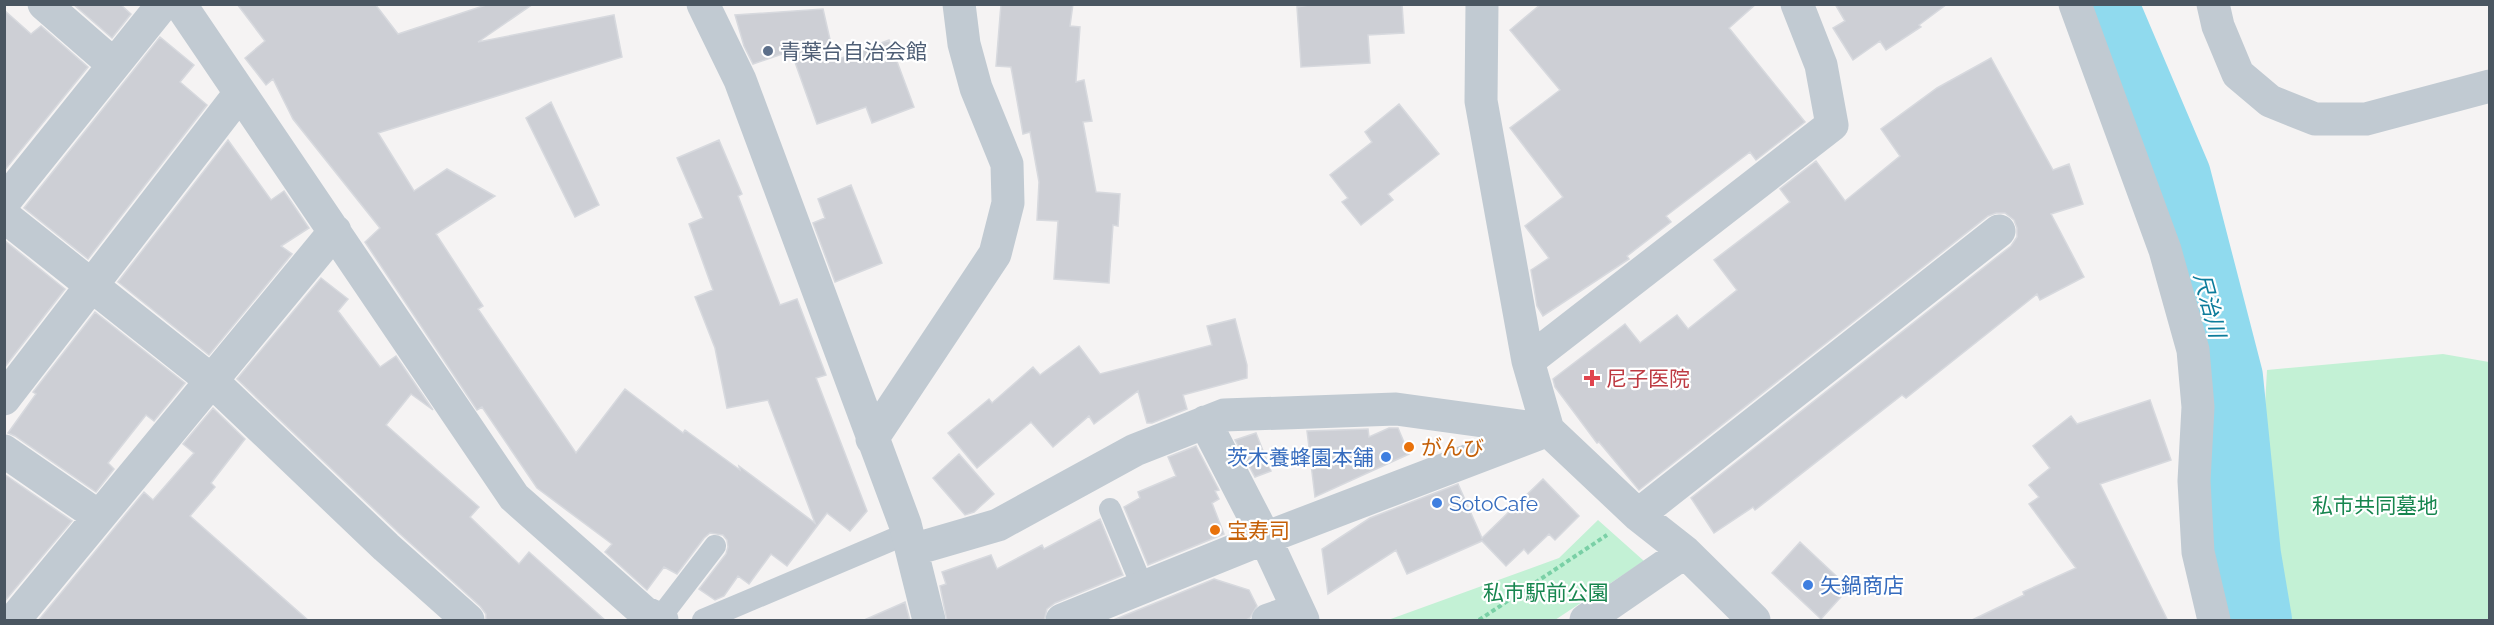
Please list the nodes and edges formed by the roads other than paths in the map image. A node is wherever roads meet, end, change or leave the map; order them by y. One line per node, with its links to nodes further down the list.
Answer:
1 (44, 4): 10 (street)
2 (163, 4): 10 (street)
3 (180, 4): 12 (street)
4 (703, 4): 23 (street)
5 (959, 4): 23 (street)
6 (1482, 4): 18 (street)
7 (1797, 4): 18 (street)
8 (2075, 4): 42 (street)
9 (2213, 4): 11 (street)
10 (114, 65): 13 (street)
11 (2490, 86)
12 (240, 93): 15 (street); 17 (street)
13 (4, 202)
14 (4, 216): 17 (street)
15 (335, 231): 19 (street); 34 (street)
16 (1999, 231): 26 (street)
17 (92, 285): 19 (street); 20 (street)
18 (1528, 361): 22 (street)
19 (212, 381): 27 (street); 36 (street)
20 (4, 399)
21 (1205, 422): 22 (street); 28 (street); 29 (street)
22 (1548, 430): 26 (street); 28 (street)
23 (872, 439): 29 (street)
24 (4, 452): 27 (street)
25 (1110, 509): 32 (lane)
26 (1638, 515): 31 (street)
27 (98, 516): 35 (street)
28 (1265, 538): 32 (street); 33 (street)
29 (910, 542): 37 (lane); 38 (street)
30 (715, 546): 34 (lane)
31 (1685, 552): 40 (street); 41 (street)
32 (1143, 588): 39 (street)
33 (1289, 617)
34 (651, 618)
35 (14, 621)
36 (468, 621)
37 (703, 621)
38 (929, 621)
39 (1062, 621)
40 (1586, 621)
41 (1754, 621)
42 (2214, 621)

